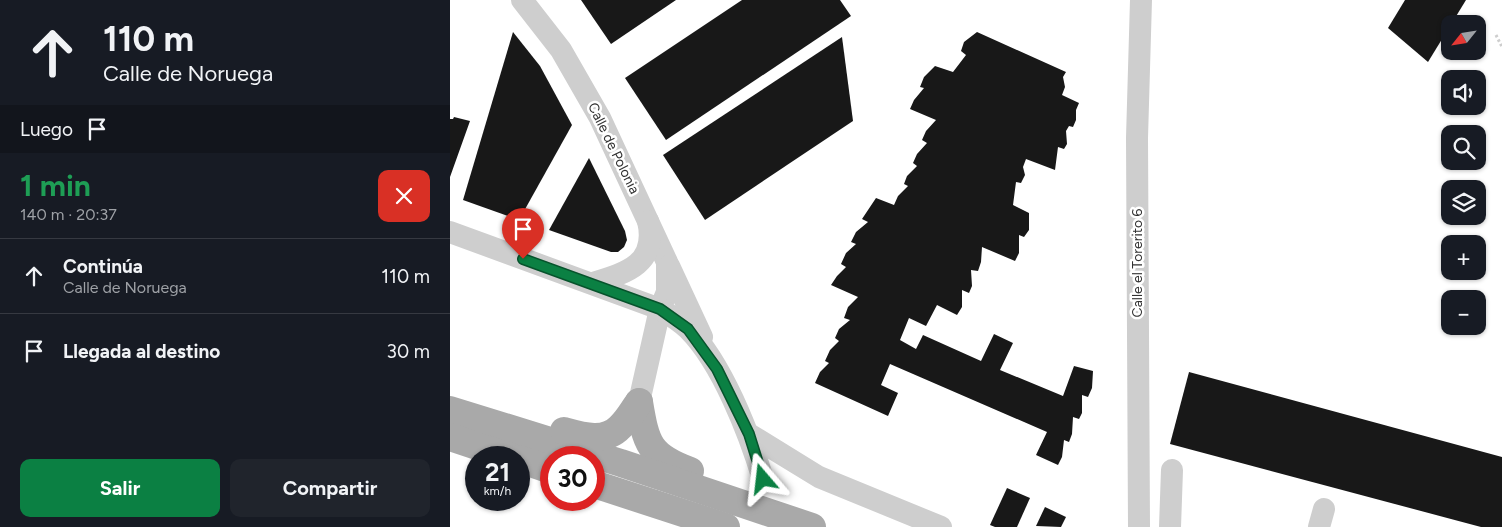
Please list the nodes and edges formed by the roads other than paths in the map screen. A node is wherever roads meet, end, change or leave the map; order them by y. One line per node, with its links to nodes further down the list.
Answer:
1 (522, 0): 3 (street, Calle de Polonia)
2 (1140, 0): 18 (street, Calle el Torerito 6)
3 (646, 213): 5 (street, Calle de Polonia); 6 (street)
4 (450, 232): 6 (street)
5 (667, 262): 7 (street, Calle de Polonia); 8 (street)
6 (592, 283): 7 (street)
7 (660, 309): 8 (street); 9 (street, Calle de Polonia)
8 (717, 369): 11 (street)
9 (639, 402): 10 (main road); 17 (main road)
10 (450, 409): 17 (main road)
11 (749, 434): 15 (street); 21 (street)
12 (450, 437): 13 (main road)
13 (477, 446)
14 (1172, 470): 22 (street)
15 (763, 479)
16 (605, 488): 19 (main road)
17 (747, 505): 20 (main road)
18 (1143, 522)
19 (726, 527)
20 (812, 527)
21 (940, 527)
22 (1170, 527)

